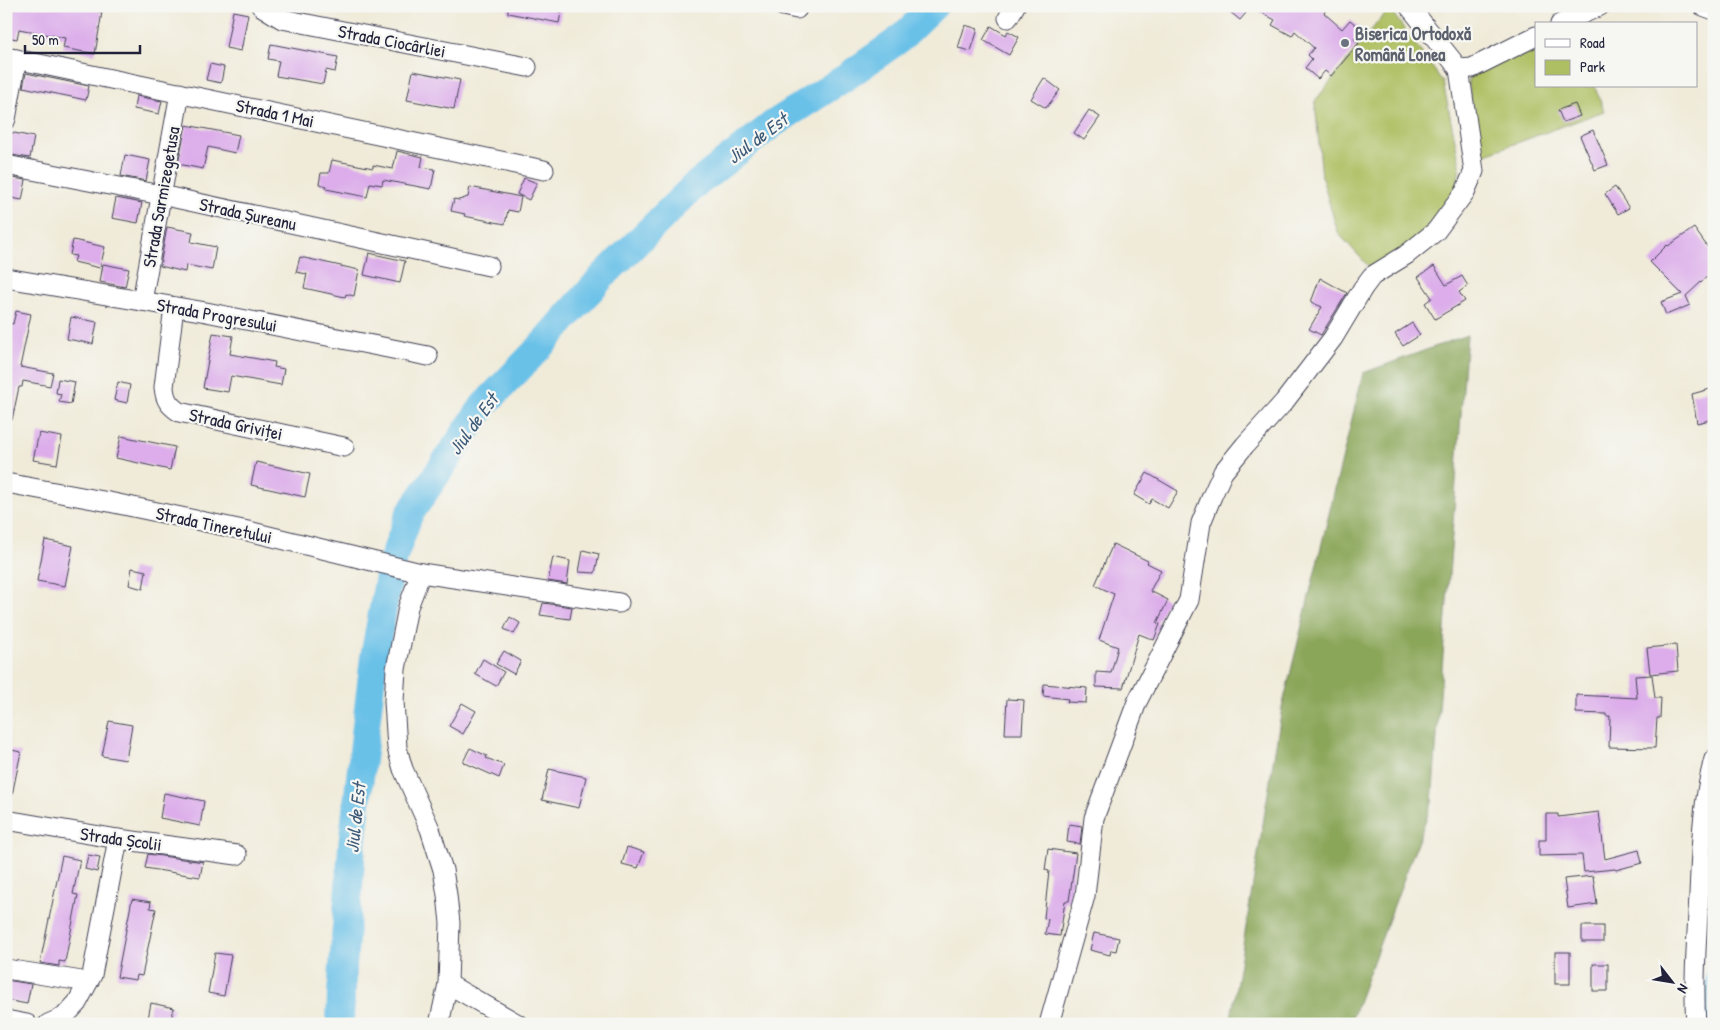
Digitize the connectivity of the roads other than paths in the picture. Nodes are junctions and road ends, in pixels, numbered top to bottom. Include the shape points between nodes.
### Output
1 (261, 6) edge
2 (1409, 6) edge
3 (1600, 6) edge
4 (1703, 6) edge
5 (1714, 8) edge
6 (1564, 22) edge
7 (1535, 36) edge
8 (12, 58) edge
9 (527, 68) dead end
10 (1460, 70) junction
11 (180, 93) junction
12 (6, 119) edge
13 (6, 165) edge
14 (544, 170) dead end
15 (161, 195) junction
16 (489, 266) dead end
17 (6, 278) edge
18 (142, 301) junction
19 (174, 307) junction
20 (428, 356) dead end
21 (344, 447) dead end
22 (6, 483) edge
23 (416, 572) junction
24 (618, 603) dead end
25 (1714, 759) edge
26 (6, 820) edge
27 (118, 839) junction
28 (237, 855) dead end
29 (6, 969) edge
30 (88, 982) junction
31 (448, 984) junction
32 (6, 1020) edge
33 (27, 1024) edge
34 (48, 1024) edge
35 (440, 1024) edge
36 (518, 1024) edge
37 (1049, 1024) edge
38 (1696, 1024) edge

1 - 9 street, Strada Ciocârliei via 282,20
2 - 10 street
3 - 6 street
4 - 5 street
7 - 10 street via 1472,68
8 - 11 street, Strada 1 Mai
8 - 12 street
10 - 37 street via 1474,170 1466,192 1436,231 1372,276 1327,346 1223,472 1212,496 1201,523 1189,600 1137,702 1094,818 1086,896
11 - 14 street, Strada 1 Mai
11 - 15 street, Strada Sarmizegetusa
13 - 15 street, Strada Șureanu
15 - 16 street, Strada Șureanu
15 - 18 street, Strada Sarmizegetusa
17 - 18 street, Strada Progresului
18 - 19 street, Strada Progresului
19 - 20 street, Strada Progresului
19 - 21 street, Strada Griviței via 164,387 165,398 170,405 179,412
22 - 23 street, Strada Tineretului via 230,527
23 - 24 street, Strada Tineretului
23 - 31 street via 398,659 394,702 397,748 443,870 450,923
25 - 38 street via 1702,829 1694,991
26 - 27 street, Strada Școlii
27 - 28 street, Strada Școlii
27 - 30 street
29 - 30 street
30 - 34 street via 77,1003 64,1017
31 - 35 street
31 - 36 street
32 - 33 street

